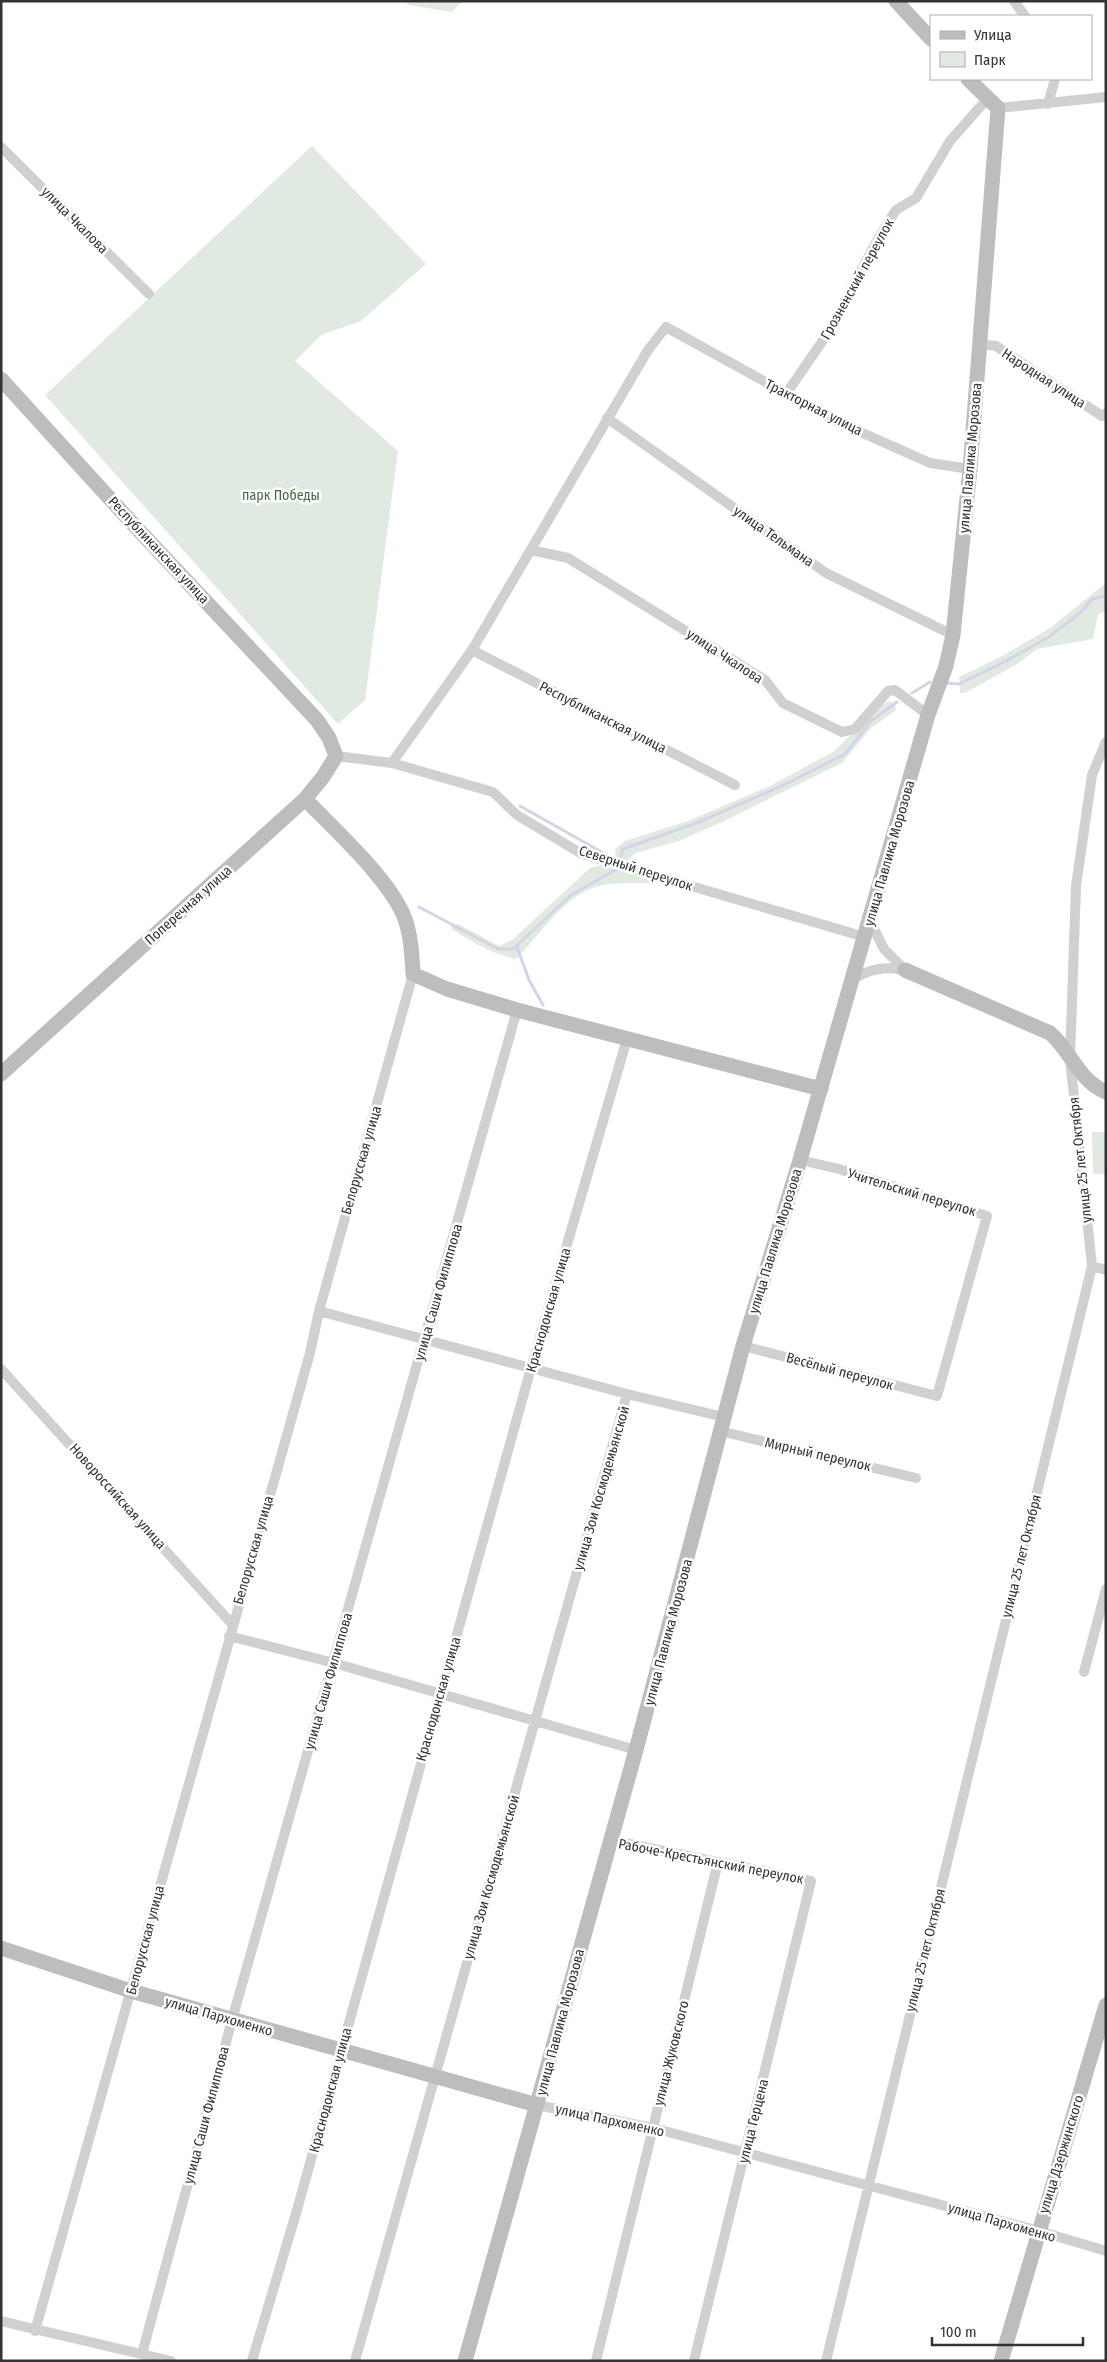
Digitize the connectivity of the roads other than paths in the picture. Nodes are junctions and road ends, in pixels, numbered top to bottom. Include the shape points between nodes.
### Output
1 (896, 1) edge
2 (1014, 1) edge
3 (1024, 15) edge
4 (930, 38) edge
5 (969, 80) edge
6 (1055, 80) edge
7 (1106, 97) edge
8 (992, 104) junction
9 (1048, 104) junction
10 (1, 147) edge
11 (149, 294) dead end
12 (980, 344) junction
13 (1, 379) edge
14 (786, 394) junction
15 (1104, 416) edge
16 (607, 418) junction
17 (970, 469) junction
18 (531, 550) junction
19 (953, 635) junction
20 (472, 650) junction
21 (928, 715) junction
22 (1106, 742) edge
23 (336, 756) junction
24 (392, 763) junction
25 (734, 784) dead end
26 (305, 799) junction
27 (870, 921) junction
28 (865, 937) junction
29 (905, 970) junction
30 (413, 974) junction
31 (853, 979) junction
32 (517, 1010) junction
33 (627, 1039) junction
34 (1070, 1059) junction
35 (1, 1074) edge
36 (821, 1089) junction
37 (1106, 1092) edge
38 (800, 1160) junction
39 (1092, 1266) junction
40 (1106, 1270) edge
41 (319, 1311) junction
42 (425, 1340) junction
43 (743, 1346) junction
44 (531, 1368) junction
45 (1, 1369) edge
46 (627, 1394) junction
47 (937, 1396) joint
48 (722, 1424) junction
49 (916, 1478) dead end
50 (1106, 1589) edge
51 (232, 1624) junction
52 (229, 1636) junction
53 (334, 1663) junction
54 (1084, 1672) dead end
55 (440, 1694) junction
56 (535, 1721) junction
57 (636, 1750) junction
58 (610, 1840) junction
59 (718, 1862) junction
60 (811, 1881) joint
61 (1, 1948) edge
62 (131, 1991) junction
63 (1106, 2005) edge
64 (232, 2020) junction
65 (340, 2051) junction
66 (434, 2077) junction
67 (538, 2105) junction
68 (653, 2128) junction
69 (746, 2152) junction
70 (868, 2185) junction
71 (1039, 2231) junction
72 (1106, 2251) edge
73 (1, 2321) edge
74 (35, 2331) junction
75 (142, 2354) junction
76 (170, 2361) edge
77 (252, 2361) edge
78 (355, 2361) edge
79 (465, 2361) edge
80 (596, 2361) edge
81 (694, 2361) edge
82 (826, 2361) edge
83 (1001, 2361) edge

1 - 4 street
2 - 3 street
5 - 8 street
6 - 9 street
7 - 9 street
8 - 9 street
8 - 12 street, улица Павлика Морозова
8 - 14 street, Грозненский переулок via 950,141 916,198 896,210 828,334
10 - 11 street, улица Чкалова
12 - 15 street, Народная улица via 996,346
12 - 17 street, улица Павлика Морозова
13 - 23 street, Республиканская улица via 317,720
14 - 16 street, Тракторная улица via 666,327 648,350
14 - 17 street, Тракторная улица via 838,422 930,463
16 - 18 street
16 - 19 street, улица Тельмана via 826,573
17 - 19 street, улица Павлика Морозова
18 - 20 street
18 - 21 street, улица Чкалова via 568,558 765,680 784,703 842,732 855,729 888,691 895,690
19 - 21 street, улица Павлика Морозова via 946,666
20 - 24 street
20 - 25 street, Республиканская улица
21 - 27 street, улица Павлика Морозова
22 - 34 street, улица 25 лет Октября via 1092,774 1076,886
23 - 24 street, Северный переулок
23 - 26 street, Поперечная улица
24 - 28 street, Северный переулок via 493,792 517,815 582,854
26 - 30 street, Белорусская улица via 396,900 406,923
26 - 35 street, Поперечная улица
27 - 28 street, улица Павлика Морозова
27 - 29 street via 884,949
28 - 31 street, улица Павлика Морозова
29 - 31 street via 879,968
29 - 34 street via 1050,1033
30 - 32 street via 447,989
30 - 41 street, Белорусская улица
31 - 36 street, улица Павлика Морозова
32 - 33 street
32 - 42 street, улица Саши Филиппова
33 - 36 street
33 - 44 street, Краснодонская улица
34 - 37 street via 1085,1078
34 - 39 street, улица 25 лет Октября
36 - 38 street, улица Павлика Морозова
38 - 43 street, улица Павлика Морозова
38 - 47 street, Учительский переулок via 839,1169 987,1216
39 - 40 street
39 - 70 street, улица 25 лет Октября
41 - 42 street, Мирный переулок
41 - 51 street, Белорусская улица
42 - 44 street, Мирный переулок
42 - 53 street, улица Саши Филиппова
43 - 47 street, Весёлый переулок
43 - 48 street, улица Павлика Морозова
44 - 46 street, Мирный переулок
44 - 55 street, Краснодонская улица
45 - 51 street, Новороссийская улица
46 - 48 street, Мирный переулок
46 - 56 street, улица Зои Космодемьянской
48 - 49 street, Мирный переулок
48 - 57 street, улица Павлика Морозова
50 - 54 street
51 - 52 street, Белорусская улица
52 - 53 street
52 - 62 street, Белорусская улица
53 - 55 street
53 - 64 street, улица Саши Филиппова
55 - 56 street
55 - 65 street, Краснодонская улица
56 - 57 street
56 - 66 street, улица Зои Космодемьянской
57 - 58 street, улица Павлика Морозова
58 - 59 street, Рабоче-Крестьянский переулок
58 - 67 street, улица Павлика Морозова
59 - 60 street, Рабоче-Крестьянский переулок
59 - 68 street, улица Жуковского
60 - 69 street, улица Герцена
61 - 62 street, улица Пархоменко
62 - 64 street, улица Пархоменко
62 - 74 street, Белорусская улица
63 - 71 street, улица Дзержинского
64 - 65 street, улица Пархоменко
64 - 75 street, улица Саши Филиппова
65 - 66 street, улица Пархоменко
65 - 77 street, Краснодонская улица
66 - 67 street, улица Пархоменко
66 - 78 street, улица Зои Космодемьянской
67 - 68 street, улица Пархоменко
67 - 79 street, улица Павлика Морозова
68 - 69 street, улица Пархоменко
68 - 80 street, улица Жуковского
69 - 70 street, улица Пархоменко
69 - 81 street, улица Герцена
70 - 71 street, улица Пархоменко
70 - 82 street, улица 25 лет Октября
71 - 72 street, улица Пархоменко
71 - 83 street, улица Дзержинского
73 - 74 street
74 - 75 street
75 - 76 street

